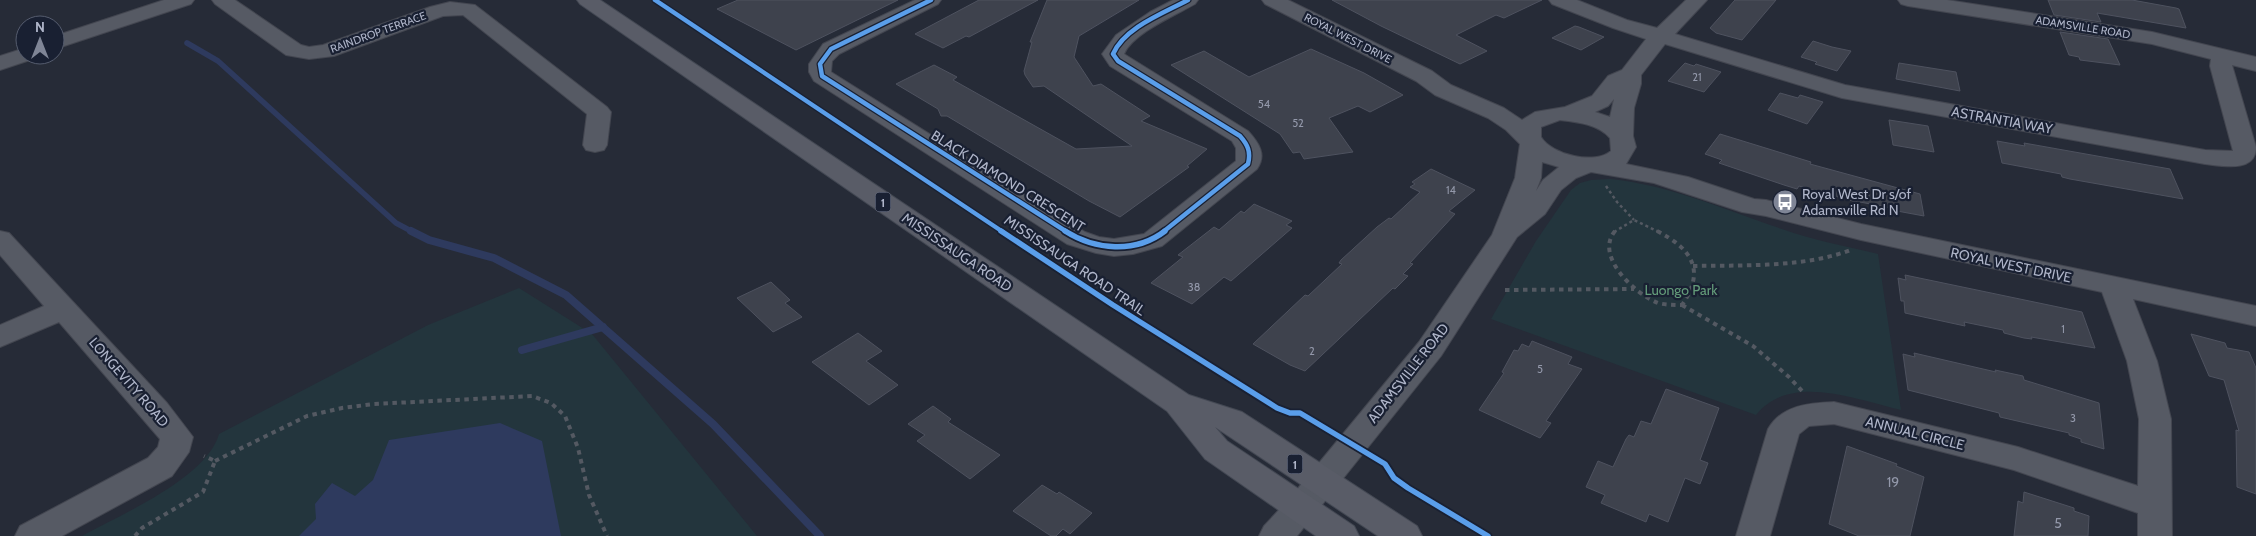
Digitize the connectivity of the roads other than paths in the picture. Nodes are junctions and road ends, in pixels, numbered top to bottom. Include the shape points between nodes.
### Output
1 (184, 0) edge
2 (222, 0) edge
3 (587, 0) edge
4 (932, 0) edge
5 (1188, 0) edge
6 (1272, 0) edge
7 (1559, 0) edge
8 (1697, 0) edge
9 (1908, 0) edge
10 (1661, 36) junction
11 (65, 40) edge
12 (2222, 55) junction
13 (15, 58) edge
14 (0, 63) edge
15 (2256, 64) edge
16 (1630, 74) junction
17 (1424, 76) junction
18 (1562, 114) junction
19 (1622, 139) junction
20 (1531, 142) junction
21 (595, 145) dead end
22 (1595, 170) junction
23 (1766, 208) junction
24 (1505, 235) junction
25 (0, 239) edge
26 (2114, 286) junction
27 (64, 308) junction
28 (2256, 316) edge
29 (0, 337) edge
30 (1312, 495) junction
31 (2155, 521) edge
32 (32, 536) edge
33 (1276, 536) edge
34 (1342, 536) edge
35 (1405, 536) edge
36 (1753, 536) edge

1 - 11 street
2 - 21 street, RAINDROP TERRACE via 294,50 309,53 338,48 437,11 468,9 599,112
3 - 30 main road, MISSISSAUGA ROAD / 1 via 1178,403 1216,450
4 - 5 street, BLACK DIAMOND CRESCENT via 832,49 820,63 822,76 1076,238 1097,246 1117,248 1153,240 1248,164 1251,155 1240,136 1118,61 1113,54 1114,48 1126,37
6 - 17 street, ROYAL WEST DRIVE
7 - 10 street
8 - 10 street
9 - 12 street, ADAMSVILLE ROAD via 2152,38
10 - 12 street, ASTRANTIA WAY via 1866,96 2205,157 2235,159 2244,156 2245,151 2221,66
10 - 16 street
12 - 15 street, ADAMSVILLE ROAD
13 - 14 street
16 - 18 street via 1616,81 1600,101
16 - 19 street via 1622,108
17 - 18 street, ROYAL WEST DRIVE via 1507,104
17 - 20 street, ROYAL WEST DRIVE via 1444,90 1496,113
18 - 19 street, ROYAL WEST DRIVE via 1600,121
18 - 20 street, ADAMSVILLE ROAD via 1536,119 1527,132
19 - 22 street via 1625,148 1621,154
19 - 23 street, ROYAL WEST DRIVE via 1663,165 1753,198
20 - 22 street, ROYAL WEST DRIVE via 1548,155
20 - 24 street, ADAMSVILLE ROAD via 1528,178
22 - 23 street, ROYAL WEST DRIVE via 1654,176 1751,207
22 - 24 street, ADAMSVILLE ROAD via 1567,173 1552,185 1536,209
23 - 26 street, ROYAL WEST DRIVE via 1840,228
24 - 30 street, ADAMSVILLE ROAD via 1430,349
25 - 27 street, LONGEVITY ROAD
26 - 28 street, ROYAL WEST DRIVE
26 - 31 street, ANNUAL CIRCLE via 2151,395 2155,419
27 - 29 street
27 - 32 street, LONGEVITY ROAD via 177,437 174,452 160,467
30 - 33 street, ADAMSVILLE ROAD
30 - 34 main road, MISSISSAUGA ROAD / 1
30 - 35 main road, MISSISSAUGA ROAD / 1
31 - 36 street, ANNUAL CIRCLE via 2018,459 1834,413 1801,416 1790,421 1784,430

